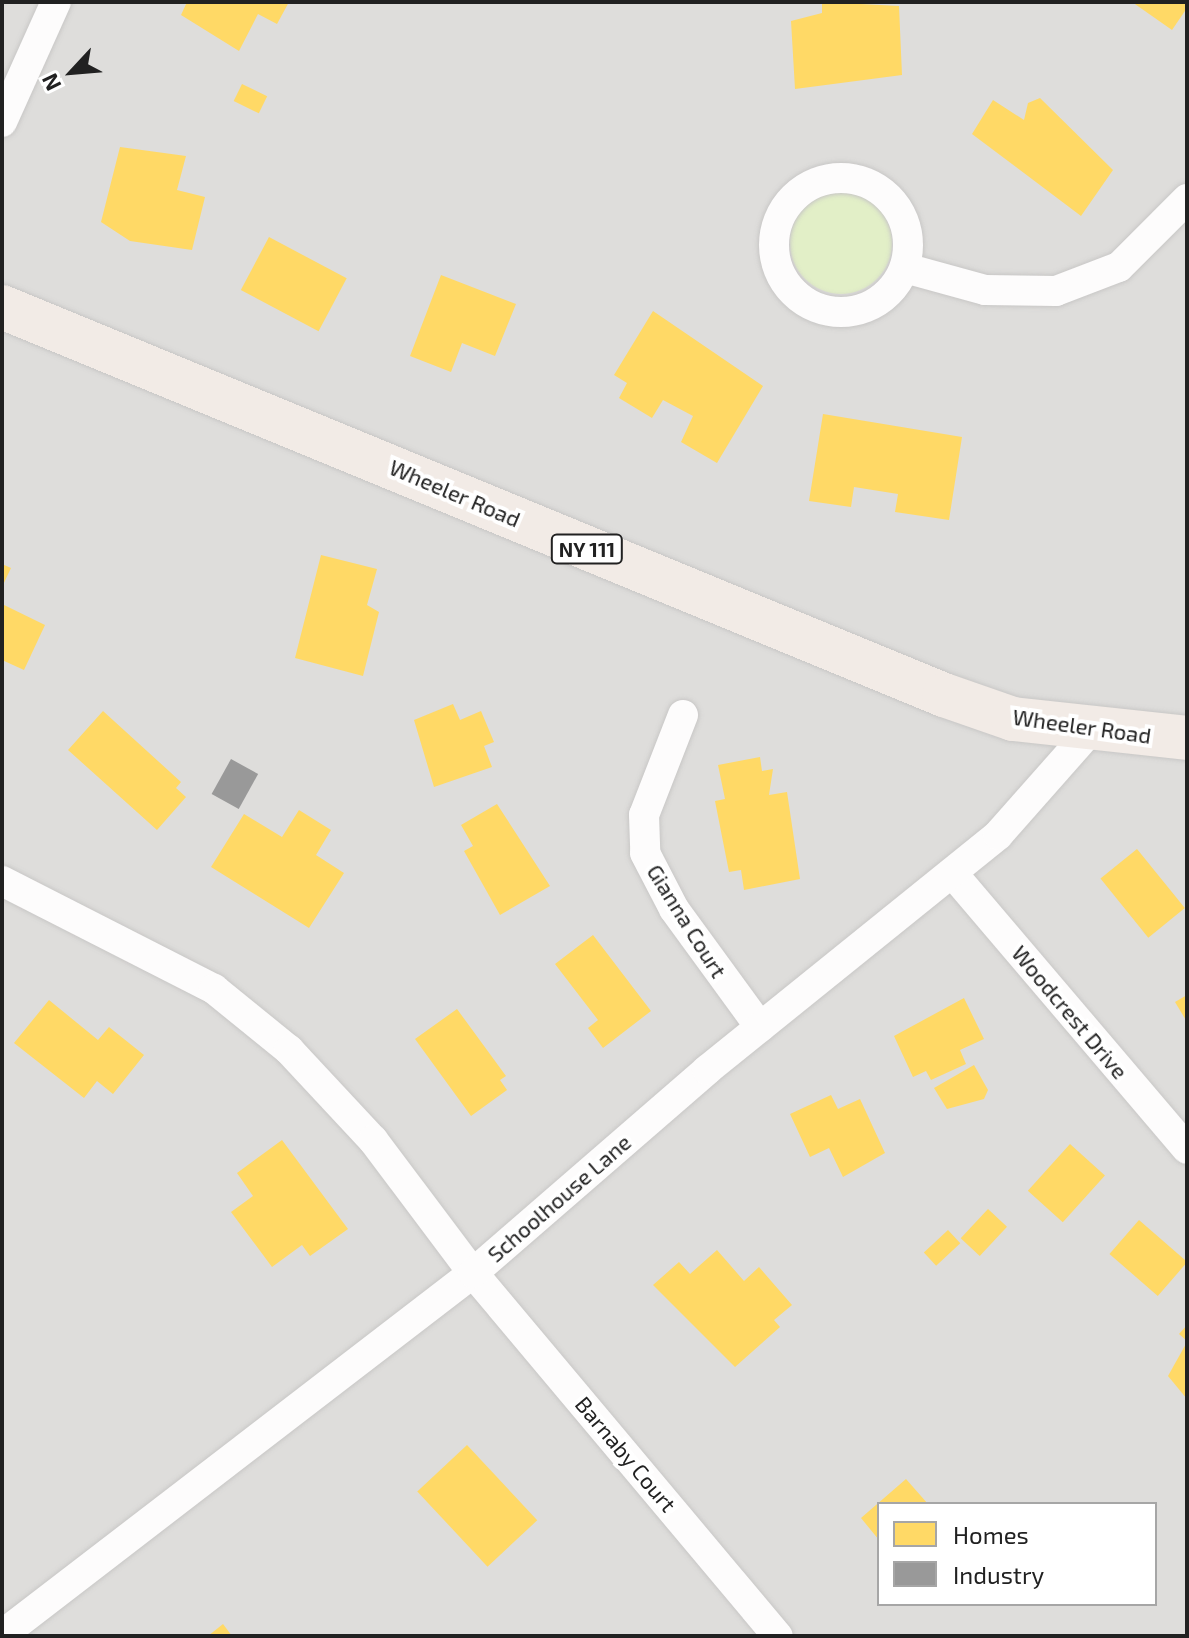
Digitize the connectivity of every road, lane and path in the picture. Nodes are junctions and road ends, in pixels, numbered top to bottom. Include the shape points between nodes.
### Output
1 (56, 2) edge
2 (2, 122) edge
3 (1187, 199) edge
4 (905, 268) junction
5 (2, 307) edge
6 (683, 715) dead end
7 (1089, 732) junction
8 (1187, 738) edge
9 (953, 874) junction
10 (2, 881) edge
11 (760, 1027) junction
12 (1187, 1149) edge
13 (473, 1273) junction
14 (2, 1635) edge
15 (778, 1636) edge

1 - 2 street
3 - 4 street via 1119,267 1056,291 985,290
4 - 4 street via 906,225 897,205 862,180 818,181 784,208 776,229 780,273 793,292 833,313 877,303
5 - 7 main road, Wheeler Road / NY 111 via 944,695 1013,719
6 - 11 street, Gianna Court via 644,815 645,853 674,909
7 - 8 main road, Wheeler Road / NY 111
7 - 9 street, Schoolhouse Lane via 1026,806
9 - 11 street, Schoolhouse Lane
9 - 12 street, Woodcrest Drive
10 - 13 street, Barnaby Court via 129,939 214,989 289,1050 373,1140
11 - 13 street, Schoolhouse Lane
13 - 14 street, Schoolhouse Lane
13 - 15 street, Barnaby Court

